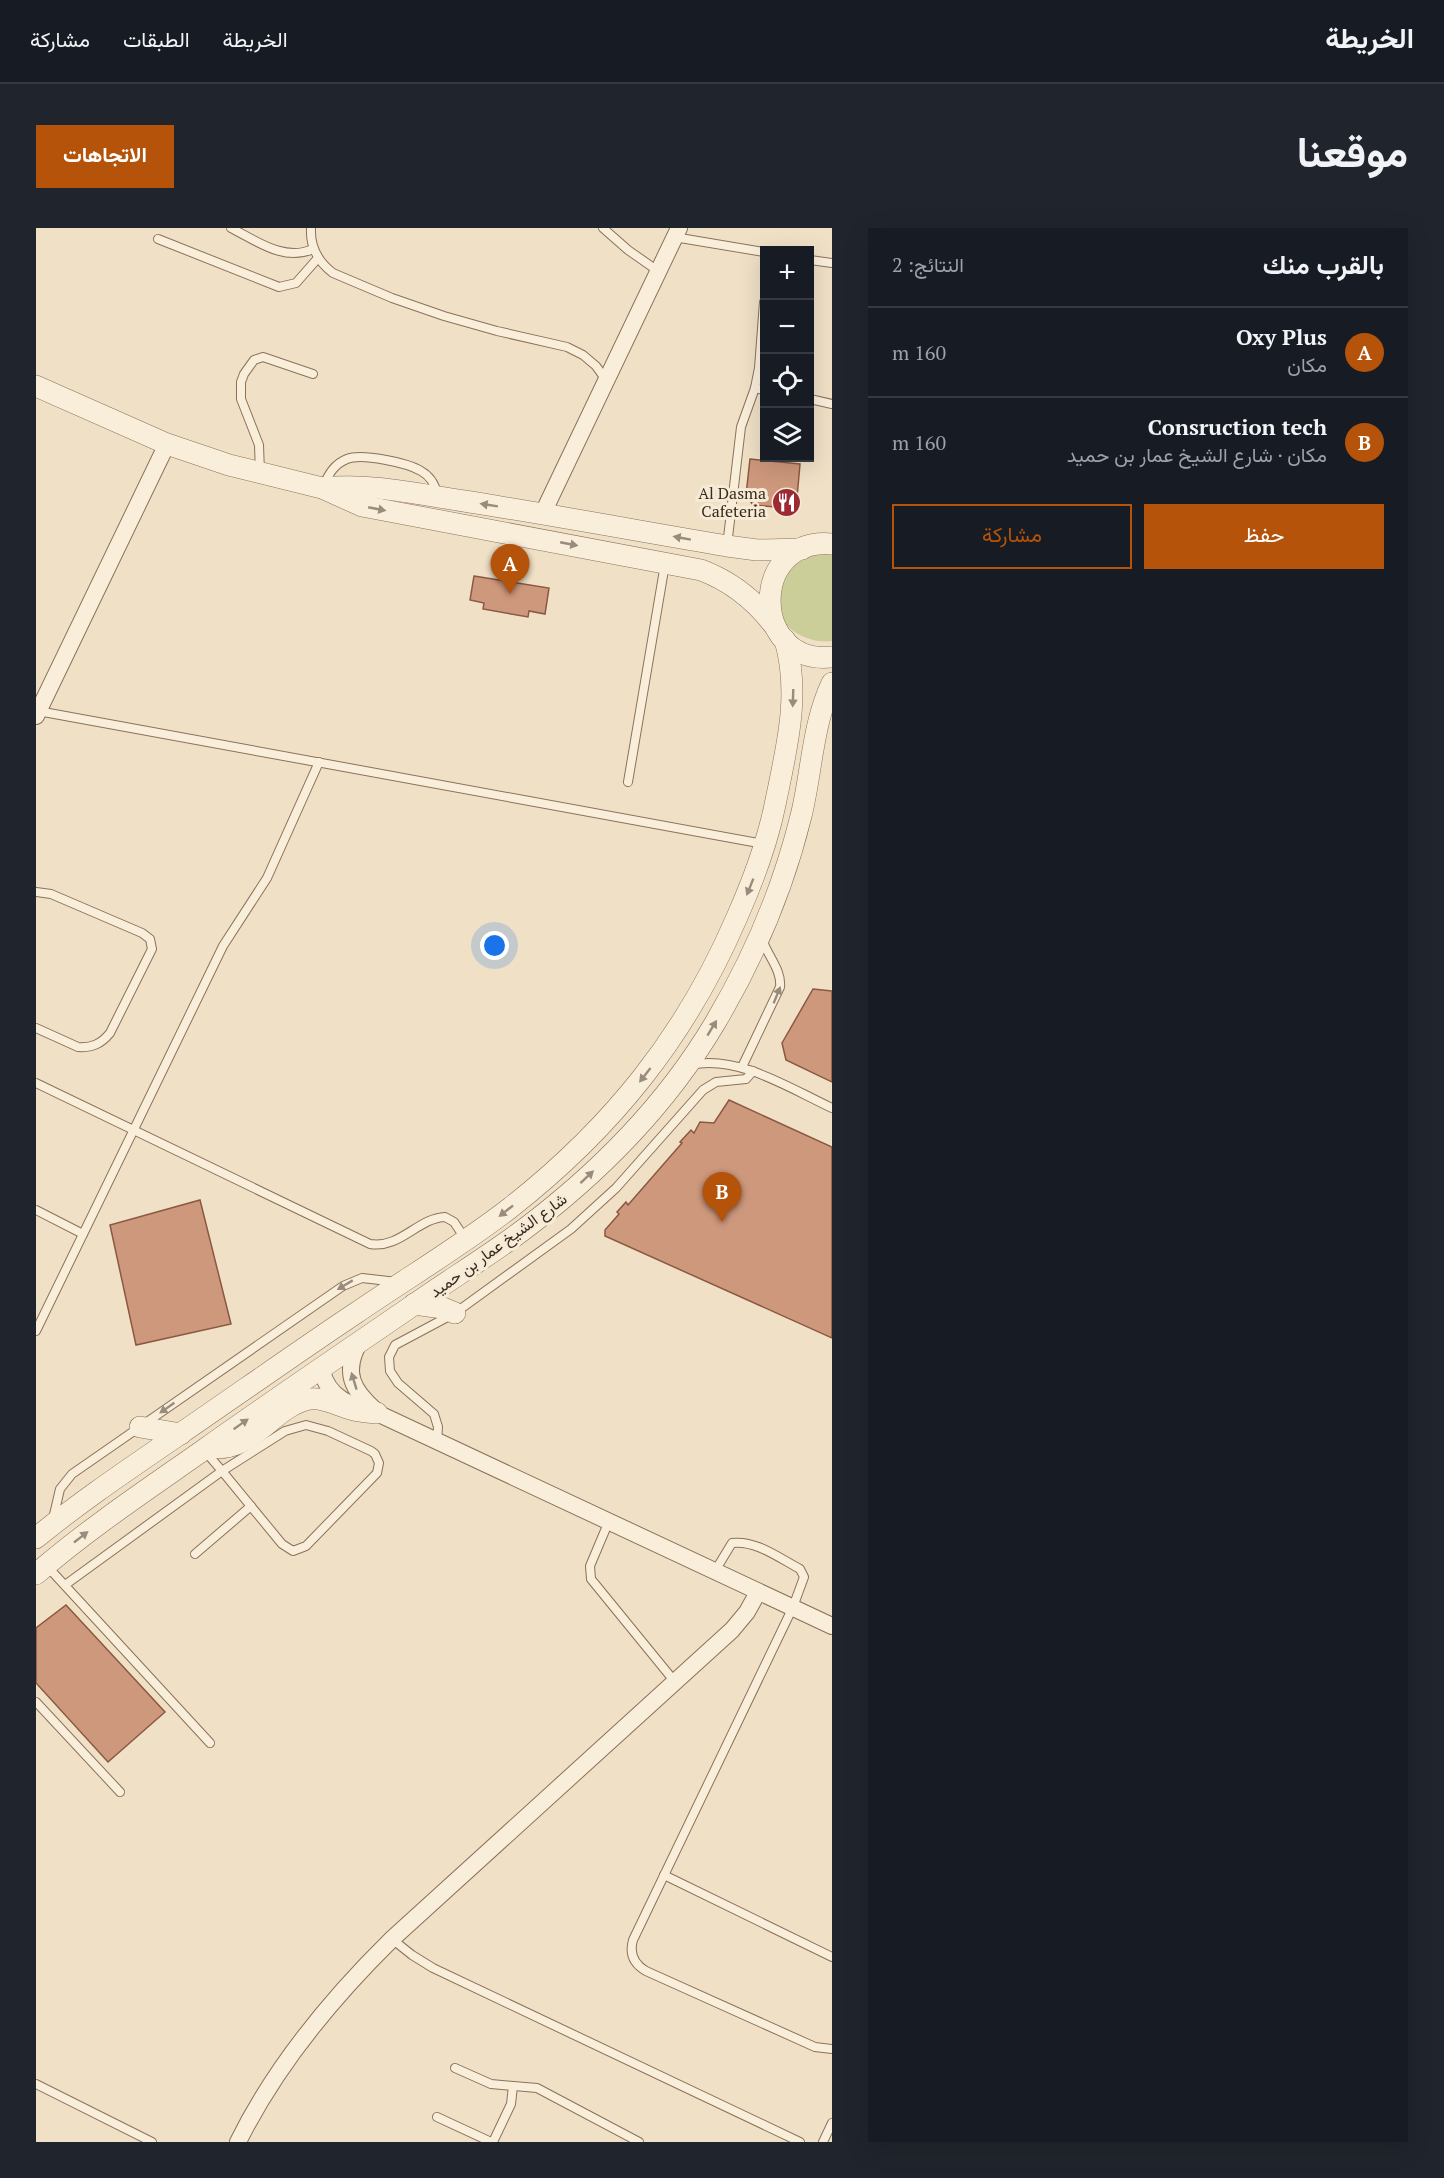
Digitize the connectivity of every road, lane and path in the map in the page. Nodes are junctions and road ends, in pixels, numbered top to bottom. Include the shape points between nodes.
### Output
1 (231, 228) edge
2 (310, 228) edge
3 (603, 228) edge
4 (676, 233) edge
5 (158, 239) dead end
6 (313, 249) junction
7 (760, 251) edge
8 (318, 258) junction
9 (814, 261) edge
10 (832, 263) edge
11 (658, 271) junction
12 (760, 357) edge
13 (313, 374) dead end
14 (606, 380) junction
15 (36, 386) edge
16 (760, 389) edge
17 (814, 400) edge
18 (832, 404) edge
19 (167, 444) junction
20 (259, 474) junction
21 (322, 488) junction
22 (438, 497) junction
23 (543, 513) junction
24 (832, 544) edge
25 (727, 546) junction
26 (802, 549) junction
27 (665, 562) junction
28 (780, 634) junction
29 (832, 657) edge
30 (832, 683) edge
31 (37, 713) edge
32 (319, 762) junction
33 (628, 782) dead end
34 (765, 844) junction
35 (36, 892) edge
36 (761, 933) junction
37 (36, 1028) edge
38 (688, 1066) junction
39 (742, 1067) junction
40 (753, 1071) junction
41 (36, 1083) edge
42 (832, 1108) edge
43 (134, 1130) junction
44 (36, 1210) edge
45 (83, 1234) junction
46 (466, 1240) junction
47 (442, 1255) junction
48 (401, 1282) junction
49 (414, 1304) junction
50 (455, 1313) junction
51 (38, 1320) edge
52 (36, 1331) edge
53 (359, 1343) junction
54 (322, 1370) junction
55 (377, 1413) junction
56 (140, 1427) junction
57 (181, 1434) junction
58 (437, 1441) junction
59 (206, 1448) junction
60 (222, 1471) junction
61 (251, 1506) junction
62 (609, 1521) junction
63 (44, 1532) edge
64 (195, 1554) dead end
65 (41, 1569) edge
66 (714, 1571) junction
67 (64, 1585) junction
68 (758, 1592) junction
69 (793, 1607) junction
70 (832, 1626) edge
71 (675, 1682) junction
72 (36, 1702) edge
73 (210, 1743) dead end
74 (120, 1792) dead end
75 (664, 1875) junction
76 (392, 1940) junction
77 (832, 1957) edge
78 (832, 2049) edge
79 (455, 2068) dead end
80 (36, 2084) edge
81 (513, 2086) junction
82 (437, 2117) dead end
83 (832, 2123) edge
84 (152, 2142) edge
85 (238, 2142) edge
86 (492, 2142) edge
87 (639, 2142) edge
88 (800, 2142) edge
89 (823, 2142) edge

1 - 6 lane via 284,253 299,254
2 - 6 lane
3 - 11 lane
4 - 7 lane
4 - 11 street
5 - 8 lane via 279,287 296,283
6 - 8 lane
8 - 14 lane via 333,273 418,308 567,347 596,366
9 - 10 lane
11 - 14 street
12 - 16 lane
13 - 20 lane via 263,357 254,360 244,374 241,399 259,445
14 - 23 street
15 - 19 street
16 - 25 lane via 741,427
17 - 18 lane
19 - 20 street
19 - 31 street
20 - 21 street
21 - 22 street via 367,487
21 - 22 lane via 335,466 363,456 417,469 429,477
21 -> 27 street via 376,509
23 -> 22 street
25 -> 23 street
24 - 26 street
25 - 26 street
26 - 28 street, شارع الشيخ عمار بن حميد via 781,565 770,589 769,603
27 - 28 street via 701,570 730,584 756,603
27 - 33 lane
28 - 29 street via 797,650
28 -> 34 street, شارع الشيخ عمار بن حميد via 793,680 792,707
30 - 36 street, شارع الشيخ عمار بن حميد via 819,718 794,844
31 - 32 lane
32 - 34 lane
32 - 43 lane via 275,863 223,946
34 -> 46 street, شارع الشيخ عمار بن حميد via 711,972 680,1028 648,1071 579,1147 513,1206
35 - 37 lane via 51,894 142,933 150,939 152,949 110,1033 99,1043 78,1047
38 -> 36 street, شارع الشيخ عمار بن حميد via 728,1001
39 -> 36 lane via 780,987 780,976
38 - 39 lane via 710,1062
49 -> 38 street, شارع الشيخ عمار بن حميد via 516,1235 581,1183 638,1126
39 - 40 lane
40 - 42 lane
40 - 50 lane via 746,1079 717,1082 703,1090 594,1209 547,1248
41 - 43 lane
43 - 45 lane
43 - 46 lane via 370,1244 391,1243 440,1217 454,1222
44 - 45 lane
45 - 51 lane
46 - 47 street, شارع الشيخ عمار بن حميد
47 - 48 street, شارع الشيخ عمار بن حميد
47 - 54 street via 429,1276 331,1346
48 -> 56 lane via 369,1277 349,1282
48 - 57 street, شارع الشيخ عمار بن حميد
49 - 50 street
49 - 53 street, شارع الشيخ عمار بن حميد
50 - 58 lane via 395,1345 388,1364 393,1377 434,1414
51 - 52 lane
53 - 54 street, شارع الشيخ عمار بن حميد
55 -> 53 street via 360,1396 352,1379 352,1361
54 - 55 street via 327,1386 339,1398
59 -> 54 street, شارع الشيخ عمار بن حميد
55 - 58 street
55 - 59 street via 314,1398 293,1406 238,1445
56 - 57 street
56 - 63 lane via 67,1478
57 - 63 street, شارع الشيخ عمار بن حميد
58 - 62 street
59 - 60 lane
65 -> 59 street, شارع الشيخ عمار بن حميد via 100,1522
60 - 61 lane
60 - 61 lane via 285,1431 306,1425 328,1431 378,1458 376,1473 298,1550 285,1547
60 - 67 lane
61 - 64 lane
62 - 66 street
62 - 71 lane via 590,1566 591,1579
65 - 67 lane
66 - 68 street
66 - 69 lane via 732,1543 742,1542 770,1552 800,1569 804,1577
67 - 73 lane
68 - 69 street
68 - 71 street via 740,1622
69 - 70 street
69 - 75 lane
71 - 76 street
72 - 74 lane
75 - 77 lane
75 - 78 lane via 633,1940 632,1954 640,1967 814,2048
76 - 85 street via 351,1981 295,2049
76 - 88 lane via 433,1968
79 - 81 lane via 491,2084
80 - 84 lane
81 - 86 lane via 511,2104
81 - 87 lane via 537,2088
82 - 86 lane
83 - 89 lane

